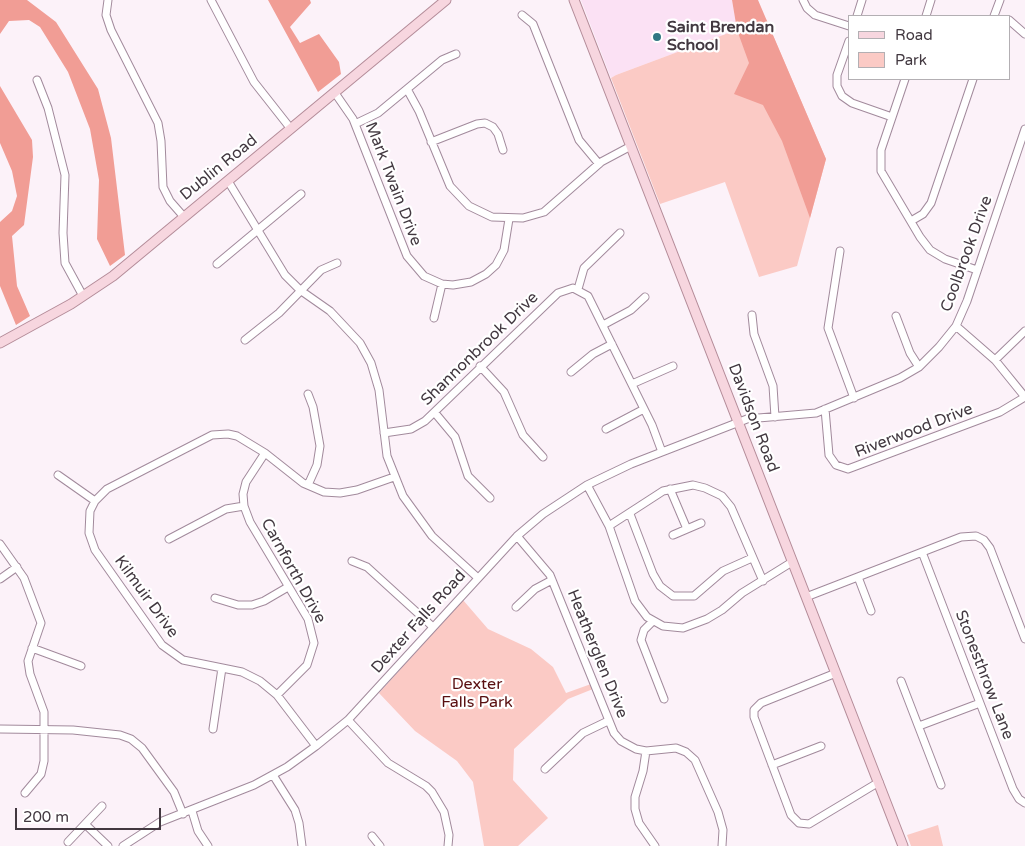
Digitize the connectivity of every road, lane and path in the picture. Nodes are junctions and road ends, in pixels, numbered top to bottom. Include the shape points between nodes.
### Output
1 (108, 0) edge
2 (211, 0) edge
3 (446, 0) edge
4 (574, 0) edge
5 (803, 0) edge
6 (862, 0) edge
7 (931, 0) edge
8 (1000, 0) edge
9 (522, 15) dead end
10 (857, 15) edge
11 (926, 15) edge
12 (996, 15) edge
13 (1010, 21) edge
14 (848, 26) edge
15 (1025, 34) edge
16 (848, 44) edge
17 (456, 54) dead end
18 (37, 80) dead end
19 (905, 80) edge
20 (973, 80) edge
21 (407, 89) junction
22 (335, 93) junction
23 (892, 117) junction
24 (355, 124) junction
25 (291, 129) junction
26 (1025, 129) edge
27 (431, 142) junction
28 (631, 146) junction
29 (503, 150) dead end
30 (599, 164) junction
31 (228, 181) junction
32 (301, 194) dead end
33 (184, 217) junction
34 (509, 219) junction
35 (911, 221) junction
36 (258, 231) junction
37 (620, 233) dead end
38 (840, 251) dead end
39 (217, 264) dead end
40 (337, 264) dead end
41 (978, 270) junction
42 (442, 284) junction
43 (578, 289) junction
44 (300, 290) junction
45 (83, 296) junction
46 (645, 297) dead end
47 (752, 316) dead end
48 (896, 316) dead end
49 (434, 318) dead end
50 (603, 325) junction
51 (956, 326) junction
52 (1025, 330) edge
53 (245, 340) dead end
54 (0, 343) edge
55 (612, 344) junction
56 (996, 360) junction
57 (480, 366) junction
58 (673, 366) dead end
59 (919, 367) junction
60 (571, 372) dead end
61 (632, 384) junction
62 (308, 394) dead end
63 (1025, 397) edge
64 (854, 398) junction
65 (644, 409) junction
66 (825, 409) junction
67 (435, 413) junction
68 (775, 417) junction
69 (738, 422) junction
70 (606, 429) dead end
71 (384, 433) junction
72 (662, 452) junction
73 (265, 453) junction
74 (544, 458) dead end
75 (58, 475) dead end
76 (394, 477) junction
77 (308, 485) junction
78 (587, 485) junction
79 (670, 489) junction
80 (490, 498) dead end
81 (95, 501) junction
82 (244, 506) junction
83 (630, 514) junction
84 (701, 523) dead end
85 (609, 526) junction
86 (687, 529) junction
87 (673, 535) dead end
88 (518, 536) junction
89 (169, 538) dead end
90 (0, 544) edge
91 (922, 552) junction
92 (752, 558) junction
93 (352, 561) dead end
94 (792, 562) junction
95 (17, 567) junction
96 (858, 577) junction
97 (478, 578) junction
98 (0, 579) edge
99 (552, 580) junction
100 (763, 581) junction
101 (288, 587) junction
102 (806, 596) junction
103 (215, 598) dead end
104 (516, 606) dead end
105 (871, 611) dead end
106 (653, 622) junction
107 (433, 627) junction
108 (1025, 639) edge
109 (32, 648) junction
110 (81, 666) dead end
111 (222, 668) junction
112 (836, 673) junction
113 (901, 681) dead end
114 (277, 696) junction
115 (664, 699) dead end
116 (980, 703) junction
117 (348, 720) junction
118 (608, 721) junction
119 (919, 726) junction
120 (0, 729) edge
121 (213, 729) dead end
122 (45, 730) junction
123 (316, 746) junction
124 (821, 746) dead end
125 (646, 751) junction
126 (772, 765) junction
127 (545, 769) dead end
128 (273, 775) junction
129 (878, 782) junction
130 (941, 785) dead end
131 (25, 794) dead end
132 (1025, 803) edge
133 (102, 806) dead end
134 (192, 811) junction
135 (182, 814) junction
136 (85, 824) junction
137 (372, 836) dead end
138 (68, 842) dead end
139 (108, 846) edge
140 (123, 846) edge
141 (208, 846) edge
142 (302, 846) edge
143 (380, 846) edge
144 (448, 846) edge
145 (655, 846) edge
146 (722, 846) edge
147 (903, 846) edge

1 - 33 street via 106,15 111,30 158,123 163,187
2 - 25 street via 254,82
3 - 22 main road, Dublin Road
4 - 28 main road, Davidson Road
5 - 14 street via 815,15
6 - 10 street
7 - 11 street
8 - 12 street
9 - 30 street via 534,24 579,140
13 - 15 street
16 - 23 street via 838,75 837,86 842,96 852,103
17 - 21 street via 442,60
18 - 45 street via 48,108 65,175 65,263
19 - 23 street
20 - 35 street via 931,203 923,214
21 - 24 street via 378,113
21 - 27 street via 420,111
22 - 24 street, Mark Twain Drive
22 - 25 main road, Dublin Road
23 - 35 street via 880,164 884,178
24 - 42 street, Mark Twain Drive via 407,256 424,276
25 - 31 main road, Dublin Road
26 - 41 street, Coolbrook Drive
27 - 29 street via 485,123 498,134
27 - 34 street via 459,197 475,210
28 - 30 street
28 - 69 main road, Davidson Road
30 - 34 street via 548,209 534,216
31 - 33 main road, Dublin Road
31 - 36 street
32 - 36 street
33 - 45 main road, Dublin Road via 113,276
34 - 42 street via 504,250 492,270 466,284
35 - 41 street via 924,244 936,255
36 - 39 street
36 - 44 street via 285,275
37 - 43 street via 584,268
38 - 64 street via 828,328
40 - 44 street via 321,270
41 - 51 street, Coolbrook Drive
42 - 49 street
43 - 50 street via 585,292
43 - 57 street, Shannonbrook Drive via 558,293
44 - 53 street via 279,313
44 - 71 street via 330,311 360,343 371,363 379,390
45 - 54 main road, Dublin Road
46 - 50 street via 631,310
47 - 68 street via 754,334 773,386
48 - 59 street
50 - 55 street
51 - 56 street
51 - 59 street, Coolbrook Drive
52 - 56 street
55 - 60 street
55 - 61 street
56 - 63 street
57 - 67 street, Shannonbrook Drive
57 - 74 street via 504,392 523,435
58 - 61 street
59 - 64 street, Coolbrook Drive
61 - 65 street
62 - 77 street via 314,407 320,446 317,465
63 - 66 street, Riverwood Drive via 1000,412 848,469 836,465 829,455
64 - 66 street, Coolbrook Drive
65 - 70 street
65 - 72 street
66 - 68 street, Coolbrook Drive via 807,415
67 - 71 street, Shannonbrook Drive via 411,428
67 - 80 street via 455,437 468,476
68 - 69 street, Coolbrook Drive
69 - 72 street, Dexter Falls Road
69 - 94 main road, Davidson Road
71 - 76 street
72 - 78 street, Dexter Falls Road
73 - 77 street
73 - 81 street via 238,436 212,435 107,489
73 - 82 street, Carnforth Drive via 246,482
75 - 81 street
76 - 77 street via 340,493 324,492
76 - 97 street via 411,510 426,530
78 - 85 street
78 - 88 street, Dexter Falls Road via 543,514
79 - 83 street
79 - 86 street
79 - 92 street via 693,485 722,496 735,515
81 - 111 street, Kilmuir Drive via 88,521 92,544 158,640 184,660
82 - 89 street via 226,509
82 - 101 street, Carnforth Drive
83 - 85 street
83 - 92 street via 660,586 673,596 694,596 724,571
84 - 86 street
85 - 106 street via 630,591 640,609
86 - 87 street
88 - 97 street, Dexter Falls Road
88 - 99 street, Heatherglen Drive
90 - 95 street
91 - 96 street
91 - 108 street via 966,535 979,537 990,548
91 - 116 street, Stonesthrow Lane
92 - 100 street
93 - 107 street via 367,568
94 - 100 street
94 - 102 main road, Davidson Road
95 - 98 street
95 - 109 street via 41,623
96 - 102 street
96 - 105 street
97 - 107 street, Dexter Falls Road
99 - 104 street via 535,589
99 - 118 street, Heatherglen Drive
100 - 106 street via 742,592 722,610 692,626 673,627
101 - 103 street via 252,605 238,605
101 - 114 street, Carnforth Drive via 310,625 313,648 301,672
102 - 112 main road, Davidson Road
106 - 115 street via 644,630 641,640
107 - 117 street, Dexter Falls Road
109 - 110 street
109 - 122 street via 29,668 44,712
111 - 114 street, Kilmuir Drive via 252,676
111 - 121 street
112 - 126 street via 755,707 754,717
112 - 129 main road, Davidson Road
113 - 119 street
114 - 123 street, Kilmuir Drive
116 - 119 street
116 - 132 street, Stonesthrow Lane via 1013,790
117 - 123 street, Dexter Falls Road
117 - 144 street via 388,763 432,792 444,812
118 - 125 street, Heatherglen Drive via 621,741
118 - 127 street via 583,733
119 - 130 street
120 - 122 street
122 - 131 street via 43,769
122 - 135 street via 90,732 131,739 142,748 174,792
123 - 128 street, Dexter Falls Road
124 - 126 street
125 - 145 street via 635,809 639,823
125 - 146 street, Heatherglen Drive via 676,748 698,763 721,822
126 - 129 street via 793,820 804,824
128 - 134 street, Dexter Falls Road via 241,792
128 - 142 street via 295,810
129 - 147 main road, Davidson Road
133 - 136 street
134 - 135 street, Dexter Falls Road
134 - 141 street via 198,831
135 - 140 street, Dexter Falls Road via 145,830
136 - 138 street
136 - 139 street
137 - 143 street

